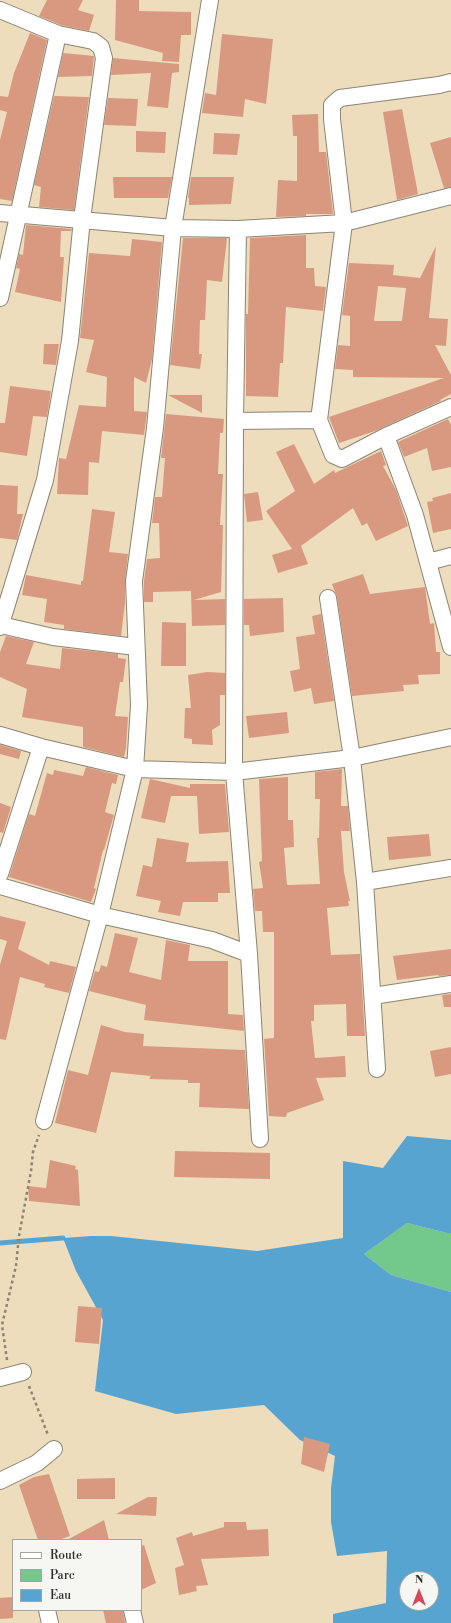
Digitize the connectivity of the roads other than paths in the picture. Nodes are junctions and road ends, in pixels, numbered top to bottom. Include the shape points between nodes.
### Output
1 (210, 0) edge
2 (0, 10) edge
3 (58, 34) junction
4 (451, 82) edge
5 (450, 199) edge
6 (0, 213) edge
7 (19, 215) junction
8 (82, 219) junction
9 (344, 223) junction
10 (173, 228) junction
11 (238, 228) junction
12 (0, 298) edge
13 (451, 407) edge
14 (319, 420) junction
15 (235, 421) junction
16 (386, 436) junction
17 (451, 556) edge
18 (428, 562) junction
19 (328, 598) dead end
20 (0, 626) edge
21 (136, 647) junction
22 (451, 647) edge
23 (0, 735) edge
24 (451, 737) edge
25 (41, 747) junction
26 (352, 758) junction
27 (135, 769) junction
28 (234, 772) junction
29 (451, 868) edge
30 (0, 874) edge
31 (365, 882) junction
32 (0, 886) edge
33 (100, 915) junction
34 (249, 954) junction
35 (451, 984) edge
36 (373, 996) junction
37 (377, 1070) dead end
38 (44, 1121) road end
39 (260, 1139) dead end
40 (23, 1372) road end
41 (0, 1378) edge
42 (54, 1449) road end
43 (0, 1481) edge
44 (47, 1611) edge
45 (132, 1611) edge
46 (50, 1623) edge
47 (135, 1623) edge

1 - 10 street
2 - 3 street
3 - 7 street
3 - 8 street via 93,41 101,47 104,58
4 - 9 street via 340,98 332,105
5 - 9 street
6 - 7 street
7 - 8 street
7 - 12 street
8 - 10 street
8 - 20 street via 70,340 44,480
9 - 11 street
9 - 14 street
10 - 11 street
10 - 21 street via 155,428 134,581
11 - 15 street
13 - 16 street
14 - 15 street
14 - 16 street via 336,458 342,459
15 - 28 street
16 - 18 street via 415,515
17 - 18 street
18 - 22 street
19 - 26 street
20 - 21 street via 53,637
21 - 27 street via 139,705
23 - 25 street
24 - 26 street
25 - 27 street
25 - 30 street
26 - 28 street
26 - 31 street
27 - 28 street
27 - 33 street
28 - 34 street
29 - 31 street
31 - 36 street
32 - 33 street
33 - 34 street via 212,940
33 - 38 street
34 - 39 street
35 - 36 street
36 - 37 street
40 - 41 street
42 - 43 street via 37,1463
44 - 46 street
45 - 47 street

